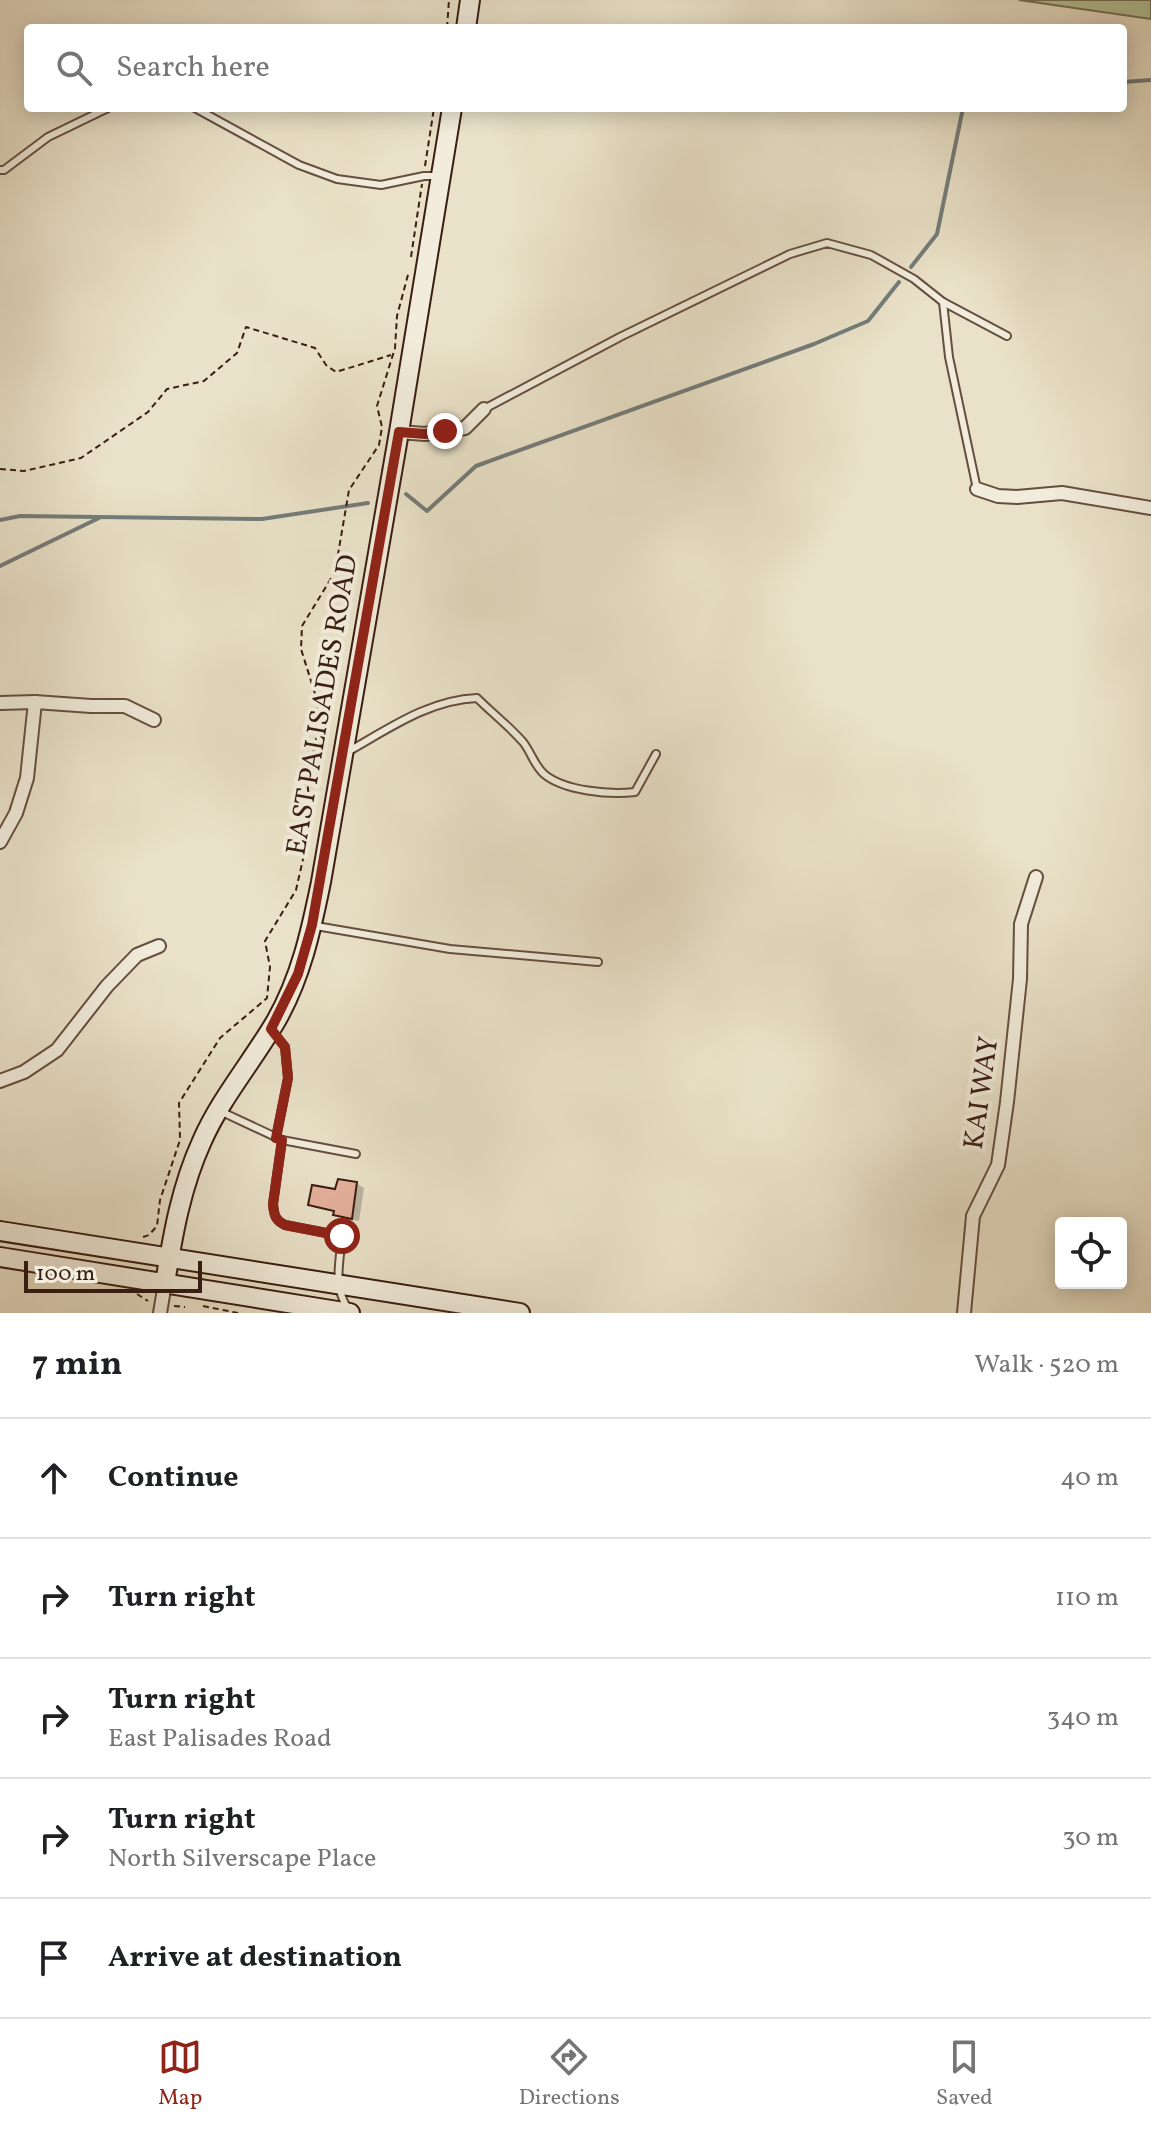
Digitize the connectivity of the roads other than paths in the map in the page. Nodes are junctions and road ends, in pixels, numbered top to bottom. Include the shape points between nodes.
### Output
1 (470, 0) edge
2 (467, 24) edge
3 (100, 112) edge
4 (202, 112) edge
5 (451, 112) edge
6 (0, 170) edge
7 (432, 176) junction
8 (943, 302) junction
9 (1007, 336) dead end
10 (484, 409) joint
11 (399, 432) junction
12 (977, 489) joint
13 (1151, 508) edge
14 (35, 702) junction
15 (0, 703) edge
16 (154, 720) dead end
17 (343, 754) junction
18 (656, 754) dead end
19 (0, 842) edge
20 (1036, 877) dead end
21 (312, 925) junction
22 (159, 946) dead end
23 (598, 962) dead end
24 (271, 1029) junction
25 (0, 1081) edge
26 (218, 1110) junction
27 (279, 1139) junction
28 (356, 1154) dead end
29 (0, 1231) edge
30 (0, 1257) edge
31 (169, 1257) junction
32 (165, 1283) junction
33 (338, 1284) junction
34 (160, 1313) edge
35 (351, 1313) edge
36 (520, 1313) edge
37 (964, 1313) edge

1 - 2 street
3 - 6 lane via 48,137
4 - 7 lane via 299,165 337,179 381,185
5 - 7 street, EAST PALISADES ROAD
7 - 11 street, EAST PALISADES ROAD
8 - 9 lane
8 - 10 lane via 871,255 827,243 790,254
8 - 12 lane
10 - 11 street via 465,428
11 - 17 street, EAST PALISADES ROAD
12 - 13 street via 1008,497 1062,493
14 - 15 street
14 - 16 street via 125,706
14 - 19 street via 27,778
17 - 18 lane via 420,710 477,698 525,745 536,766 559,782 612,794 635,792
17 - 21 street, EAST PALISADES ROAD
20 - 37 street, KAI WAY via 1021,924 1020,979 998,1165 973,1216
21 - 23 lane via 450,949
21 - 24 street, EAST PALISADES ROAD via 298,974
22 - 25 street via 137,955 57,1050
24 - 26 street, EAST PALISADES ROAD
24 - 27 lane via 285,1047 288,1078
26 - 27 lane
26 - 31 street, EAST PALISADES ROAD via 183,1191
27 - 28 lane
27 - 33 lane via 274,1215 285,1225 342,1236
29 - 31 street
30 - 32 street
31 - 32 street, EAST PALISADES ROAD
31 - 33 street
32 - 34 street
32 - 35 street
33 - 35 lane
33 - 36 street

